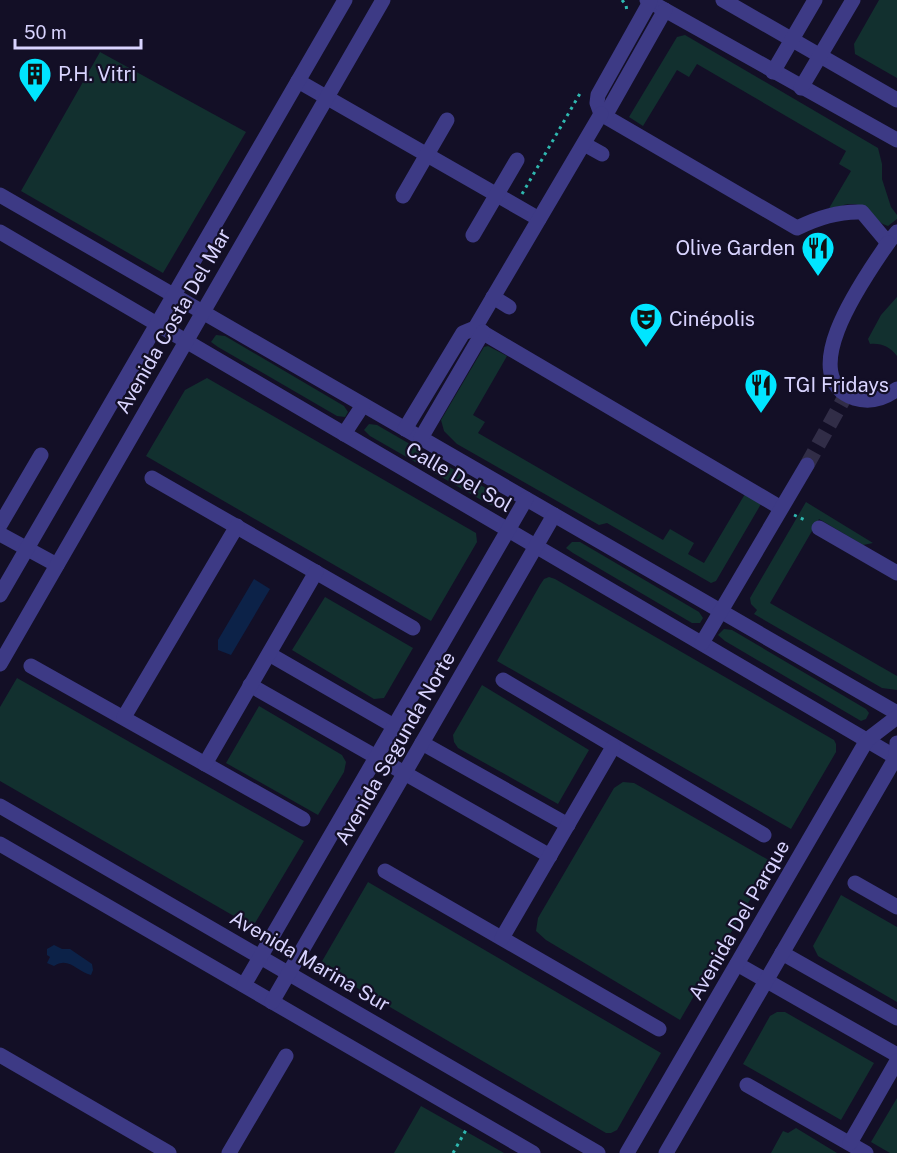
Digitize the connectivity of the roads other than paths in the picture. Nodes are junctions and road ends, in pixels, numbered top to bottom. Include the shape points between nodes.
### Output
1 (345, 0) edge
2 (383, 0) edge
3 (723, 0) edge
4 (815, 0) edge
5 (853, 0) edge
6 (648, 1) edge
7 (665, 10) junction
8 (792, 40) junction
9 (820, 56) junction
10 (773, 72) junction
11 (298, 81) junction
12 (801, 88) junction
13 (327, 98) junction
14 (897, 100) edge
15 (603, 115) junction
16 (447, 120) dead end
17 (897, 140) edge
18 (584, 144) junction
19 (602, 154) dead end
20 (427, 155) junction
21 (517, 160) dead end
22 (0, 195) edge
23 (496, 195) junction
24 (403, 196) dead end
25 (539, 219) junction
26 (0, 232) edge
27 (473, 235) dead end
28 (892, 237) edge
29 (174, 296) junction
30 (493, 297) junction
31 (509, 307) dead end
32 (203, 312) junction
33 (157, 325) junction
34 (479, 330) junction
35 (186, 342) junction
36 (897, 389) edge
37 (363, 405) junction
38 (405, 429) junction
39 (344, 434) junction
40 (421, 438) junction
41 (41, 455) dead end
42 (807, 465) tunnel mouth
43 (152, 478) dead end
44 (526, 498) junction
45 (781, 508) junction
46 (554, 515) junction
47 (0, 525) edge
48 (237, 526) junction
49 (819, 528) road end
50 (508, 530) junction
51 (0, 534) edge
52 (536, 546) junction
53 (27, 549) junction
54 (57, 566) junction
55 (316, 572) junction
56 (897, 573) edge
57 (0, 595) edge
58 (721, 611) junction
59 (413, 628) dead end
60 (702, 643) junction
61 (268, 654) junction
62 (0, 664) edge
63 (31, 666) dead end
64 (503, 680) dead end
65 (250, 685) junction
66 (897, 715) edge
67 (124, 717) junction
68 (394, 726) junction
69 (867, 740) junction
70 (422, 743) junction
71 (613, 747) junction
72 (896, 752) edge
73 (376, 758) junction
74 (205, 764) junction
75 (404, 773) junction
76 (0, 806) edge
77 (303, 819) dead end
78 (568, 825) junction
79 (764, 835) dead end
80 (0, 844) edge
81 (550, 856) junction
82 (385, 871) dead end
83 (855, 883) dead end
84 (897, 908) edge
85 (502, 938) junction
86 (782, 953) junction
87 (260, 957) junction
88 (737, 964) junction
89 (288, 973) junction
90 (766, 980) junction
91 (244, 985) junction
92 (272, 1002) junction
93 (897, 1018) edge
94 (659, 1029) dead end
95 (0, 1055) edge
96 (897, 1055) edge
97 (286, 1056) dead end
98 (897, 1061) edge
99 (747, 1086) dead end
100 (850, 1143) junction
101 (170, 1153) edge
102 (229, 1153) edge
103 (533, 1153) edge
104 (598, 1153) edge
105 (627, 1153) edge
106 (666, 1153) edge
107 (866, 1153) edge

1 - 11 street, Avenida Costa Del Mar
2 - 13 street, Avenida Costa Del Mar
3 - 8 street
4 - 8 street
5 - 9 street
6 - 7 street
6 - 15 street via 598,95 597,104
7 - 10 street
7 - 15 street
8 - 9 street
8 - 10 street
9 - 12 street
9 - 14 street
10 - 12 street
11 - 13 street
11 - 29 street, Avenida Costa Del Mar
12 - 17 street
13 - 20 street
13 - 32 street, Avenida Costa Del Mar
15 - 18 street
15 - 28 street via 797,228 813,219 862,212
16 - 20 street
18 - 19 street
18 - 25 street
20 - 23 street
20 - 24 street
21 - 23 street
22 - 29 street, Calle Del Sol
23 - 25 street
23 - 27 street
25 - 30 street
26 - 33 street, Calle Del Sol
28 - 36 street via 854,295 831,349 830,369 846,395 864,401 887,397
29 - 32 street, Calle Del Sol
29 - 33 street, Avenida Costa Del Mar
30 - 31 street
30 - 34 street
32 - 35 street, Avenida Costa Del Mar
32 - 37 street, Calle Del Sol
33 - 35 street, Calle Del Sol
33 - 53 street, Avenida Costa Del Mar
34 - 38 street via 463,333
34 - 40 street
34 - 45 street
35 - 39 street, Calle Del Sol
35 - 54 street, Avenida Costa Del Mar
37 - 38 street, Calle Del Sol
37 - 39 street
38 - 40 street, Calle Del Sol
39 - 50 street, Calle Del Sol
40 - 44 street, Calle Del Sol
41 - 47 street
42 - 45 street
43 - 48 street
44 - 46 street, Calle Del Sol
44 - 50 street, Avenida Segunda Norte
45 - 58 street
46 - 52 street, Avenida Segunda Norte
46 - 58 street, Calle Del Sol
48 - 55 street
48 - 67 street
49 - 56 street
50 - 52 street, Calle Del Sol
50 - 68 street, Avenida Segunda Norte
51 - 53 street
52 - 60 street, Calle Del Sol
52 - 70 street, Avenida Segunda Norte
53 - 54 street
53 - 57 street, Avenida Costa Del Mar
54 - 62 street, Avenida Costa Del Mar
55 - 59 street
55 - 61 street
58 - 60 street
58 - 66 street, Calle Del Sol
60 - 69 street, Calle Del Sol
61 - 65 street
61 - 68 street
63 - 67 street
64 - 71 street
65 - 73 street
65 - 74 street
66 - 69 street, Avenida Del Parque
67 - 74 street
68 - 73 street, Avenida Segunda Norte
69 - 72 street, Calle Del Sol
69 - 88 street, Avenida Del Parque
70 - 75 street, Avenida Segunda Norte
70 - 78 street
71 - 78 street
71 - 79 street
72 - 86 street
73 - 75 street
73 - 87 street, Avenida Segunda Norte
74 - 77 street
75 - 81 street
75 - 89 street, Avenida Segunda Norte
76 - 87 street, Avenida Marina Sur
78 - 81 street
80 - 91 street
81 - 85 street
82 - 85 street
83 - 84 street
85 - 94 street
86 - 90 street
86 - 93 street
87 - 89 street, Avenida Marina Sur
87 - 91 street, Avenida Segunda Norte
88 - 90 street
88 - 105 street, Avenida Del Parque
89 - 92 street, Avenida Segunda Norte
89 - 104 street, Avenida Marina Sur
90 - 96 street
90 - 106 street
91 - 92 street
92 - 103 street
95 - 101 street
97 - 102 street
98 - 100 street
99 - 100 street
100 - 107 street

